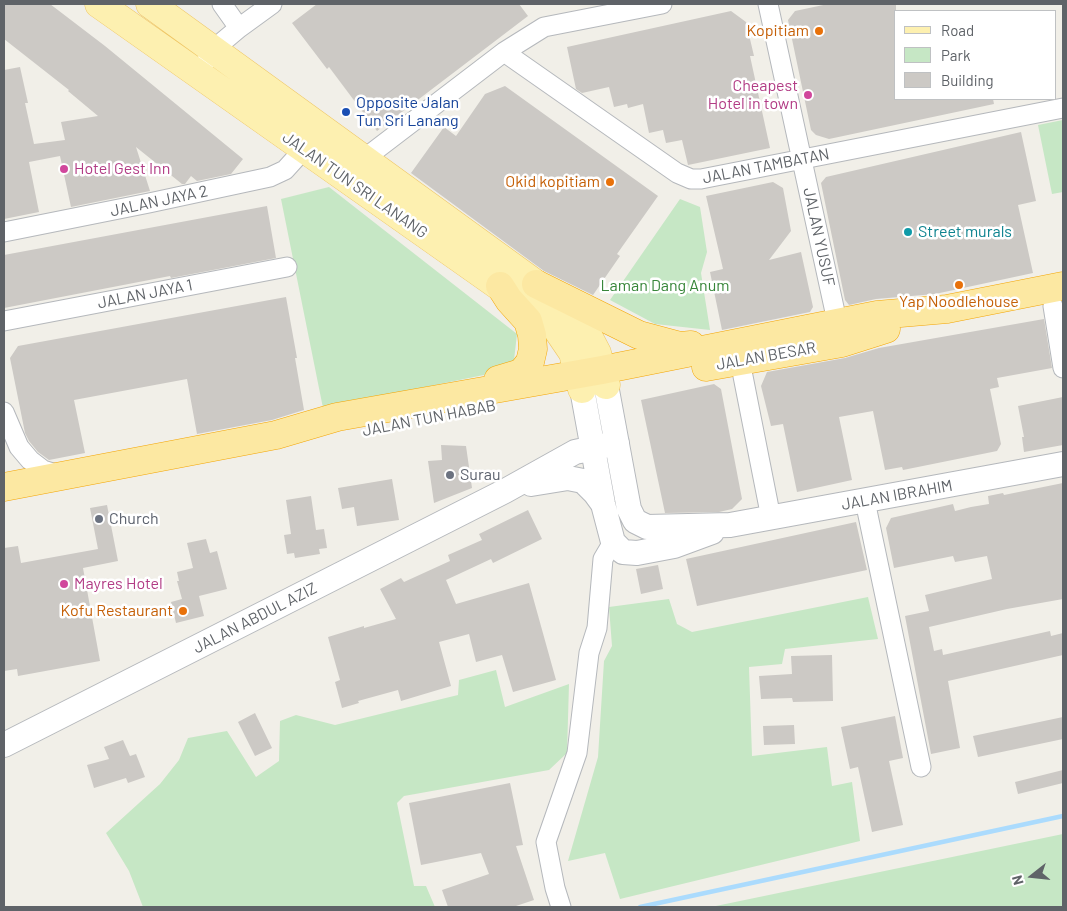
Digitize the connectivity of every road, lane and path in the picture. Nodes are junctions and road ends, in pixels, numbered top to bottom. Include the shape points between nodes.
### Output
1 (99, 4) edge
2 (150, 4) edge
3 (222, 4) edge
4 (272, 4) edge
5 (662, 4) edge
6 (768, 4) edge
7 (240, 28) junction
8 (214, 50) junction
9 (504, 52) junction
10 (198, 74) junction
11 (1063, 108) edge
12 (304, 149) junction
13 (364, 159) junction
14 (802, 159) junction
15 (343, 175) junction
16 (4, 232) edge
17 (287, 267) dead end
18 (536, 284) junction
19 (500, 286) junction
20 (1058, 296) edge
21 (4, 322) edge
22 (840, 333) junction
23 (731, 353) junction
24 (1063, 368) edge
25 (592, 379) junction
26 (452, 396) junction
27 (4, 412) edge
28 (276, 435) junction
29 (617, 443) junction
30 (592, 447) junction
31 (1063, 464) edge
32 (59, 475) junction
33 (4, 487) edge
34 (505, 491) junction
35 (866, 501) junction
36 (603, 504) junction
37 (771, 518) junction
38 (730, 525) junction
39 (613, 542) junction
40 (4, 745) edge
41 (921, 767) dead end
42 (561, 907) edge

1 - 10 main road, JALAN TUN SRI LANANG
2 - 8 main road, JALAN TUN SRI LANANG
3 - 7 street
4 - 7 street
5 - 9 street via 544,27
6 - 14 street, JALAN YUSUF
7 - 8 street
8 - 10 street
8 - 13 main road, JALAN TUN SRI LANANG
9 - 13 street
9 - 14 street, JALAN TAMBATAN via 681,176 702,179
10 - 12 main road, JALAN TUN SRI LANANG
11 - 14 street, JALAN TAMBATAN
12 - 15 main road, JALAN TUN SRI LANANG
12 - 16 street, JALAN JAYA 2 via 285,170 270,178
13 - 15 street
13 - 18 main road, JALAN TUN SRI LANANG
14 - 22 street, JALAN YUSUF
15 - 19 main road, JALAN TUN SRI LANANG
17 - 21 street, JALAN JAYA 1
18 - 23 highway via 639,335 680,346
18 - 25 main road, JALAN TUN SRI LANANG via 586,332 597,353
19 - 25 main road, JALAN TUN SRI LANANG via 554,325
19 - 26 highway via 531,328 533,350 530,362 518,374
20 - 22 highway, JALAN BESAR via 947,309
20 - 24 street
22 - 23 highway, JALAN BESAR
23 - 25 highway, JALAN BESAR
23 - 37 street
25 - 26 highway, JALAN TUN HABAB
25 - 28 highway, JALAN TUN HABAB via 337,435
25 - 29 street, JALAN IBRAHIM
25 - 30 street
26 - 28 highway, JALAN TUN HABAB via 337,417
27 - 32 street via 19,447 30,460 42,470
28 - 32 highway, JALAN TUN HABAB
29 - 30 street
29 - 38 street, JALAN IBRAHIM via 629,509 635,521 647,527
30 - 34 street via 575,452
30 - 36 street
31 - 35 street, JALAN IBRAHIM
32 - 33 highway, JALAN TUN HABAB
34 - 36 street via 568,478 582,481
34 - 40 street, JALAN ABDUL AZIZ
35 - 37 street, JALAN IBRAHIM
35 - 41 street
36 - 39 street
37 - 38 street, JALAN IBRAHIM
38 - 39 street, JALAN IBRAHIM via 674,546 637,553 623,552
39 - 42 street via 603,559 597,628 589,653 578,753 546,842

